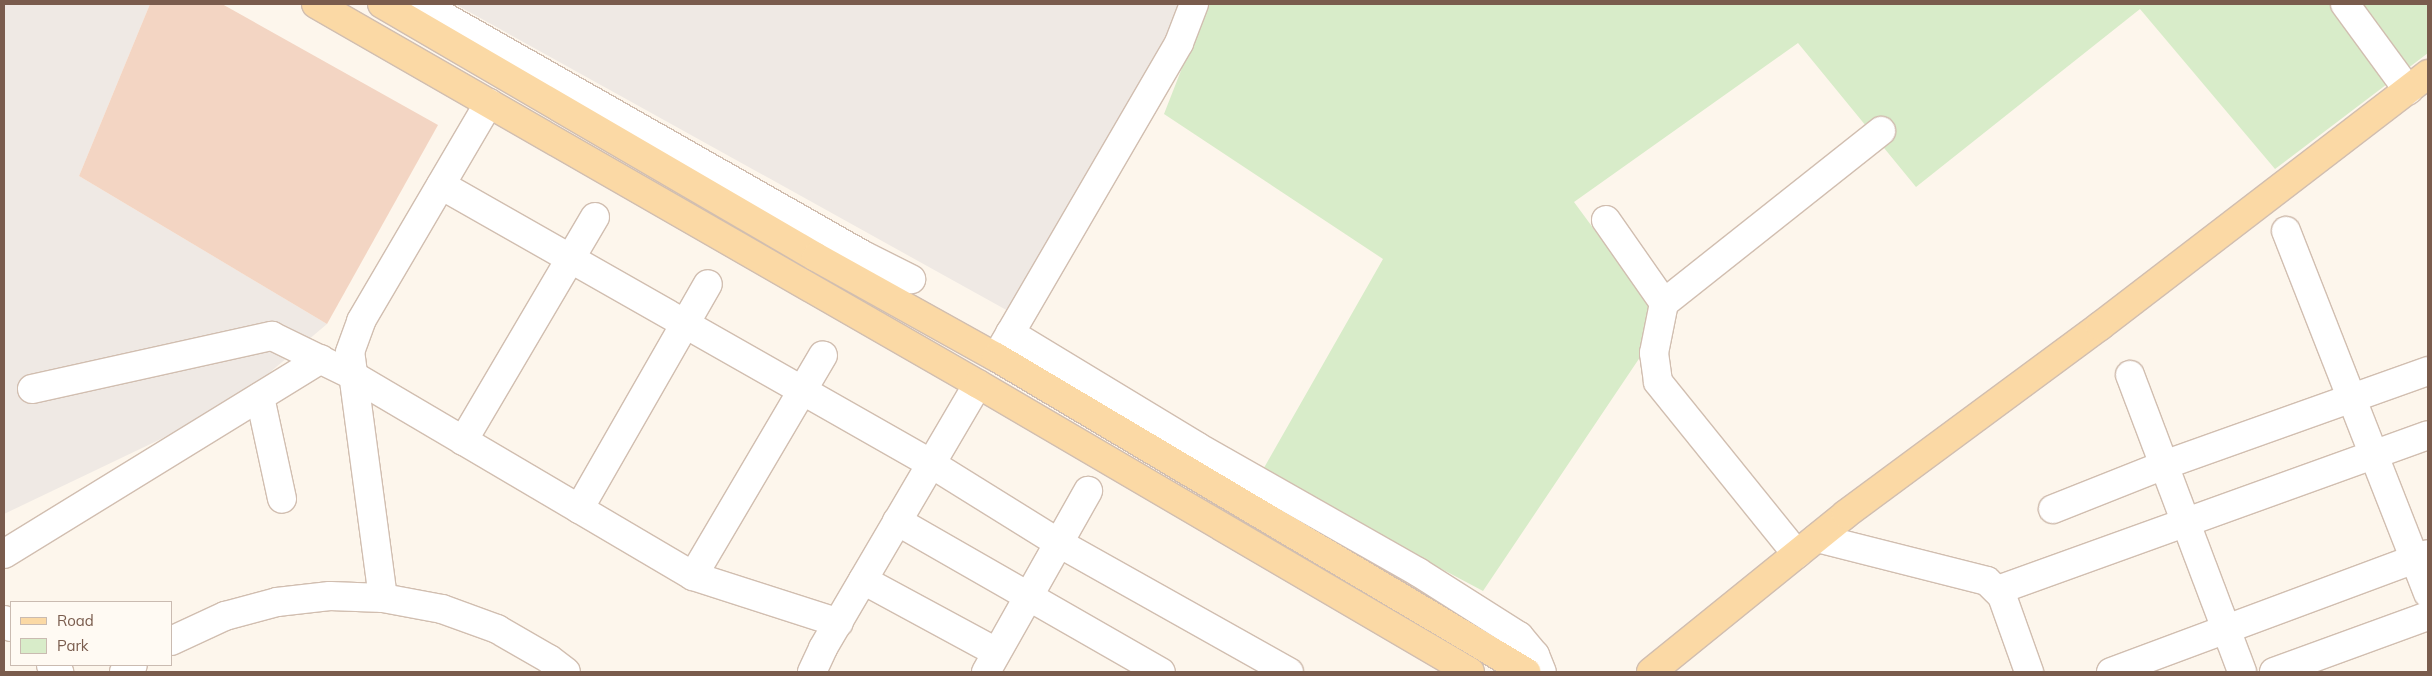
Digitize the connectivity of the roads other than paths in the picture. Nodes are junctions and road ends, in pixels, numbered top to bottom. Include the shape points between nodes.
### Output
1 (316, 4) edge
2 (382, 4) edge
3 (422, 4) edge
4 (1194, 4) edge
5 (2345, 4) edge
6 (2418, 82) edge
7 (489, 103) junction
8 (1881, 131) dead end
9 (441, 185) junction
10 (595, 217) dead end
11 (1606, 220) dead end
12 (2286, 231) dead end
13 (816, 257) junction
14 (570, 260) junction
15 (846, 260) junction
16 (911, 279) dead end
17 (708, 284) dead end
18 (802, 285) junction
19 (1664, 303) junction
20 (684, 326) junction
21 (1010, 333) junction
22 (823, 355) dead end
23 (996, 357) junction
24 (321, 359) junction
25 (2428, 371) edge
26 (352, 375) junction
27 (2130, 375) dead end
28 (978, 384) junction
29 (32, 389) dead end
30 (802, 391) junction
31 (260, 397) junction
32 (2352, 400) junction
33 (2428, 435) edge
34 (464, 441) junction
35 (2374, 456) junction
36 (930, 464) junction
37 (2164, 465) junction
38 (1088, 491) dead end
39 (282, 499) dead end
40 (579, 509) junction
41 (2053, 509) dead end
42 (897, 521) junction
43 (2186, 524) junction
44 (1057, 542) junction
45 (1807, 546) junction
46 (4, 554) edge
47 (2421, 556) edge
48 (693, 576) junction
49 (863, 580) junction
50 (1998, 590) junction
51 (2428, 593) edge
52 (1028, 594) junction
53 (383, 598) junction
54 (2428, 616) edge
55 (839, 623) junction
56 (2226, 629) junction
57 (172, 641) edge
58 (991, 662) edge
59 (566, 672) edge
60 (812, 672) edge
61 (1161, 672) edge
62 (1289, 672) edge
63 (1470, 672) edge
64 (1526, 672) edge
65 (1542, 672) edge
66 (1651, 672) edge
67 (2029, 672) edge
68 (2111, 672) edge
69 (2242, 672) edge
70 (2274, 672) edge

1 - 7 main road
2 - 13 main road
3 - 15 street
4 - 21 street via 1178,43
5 - 6 street
6 - 45 main road
7 - 9 street
7 - 18 main road
8 - 19 street
9 - 14 street
9 - 26 street via 361,321 350,352
10 - 14 street
11 - 19 street
12 - 32 street
13 - 15 main road
13 - 18 main road
14 - 20 street
14 - 34 street
15 - 16 street
15 - 23 main road
17 - 20 street
18 - 28 main road
19 - 45 street via 1654,353 1658,382
20 - 30 street
20 - 40 street
21 - 23 street
21 - 65 street via 1418,572 1510,631 1535,655
22 - 30 street
23 - 64 main road
24 - 26 street
24 - 29 street via 272,336
24 - 31 street
25 - 32 street
26 - 34 street
26 - 53 street
27 - 37 street
28 - 36 street
28 - 63 main road
30 - 36 street
30 - 48 street
31 - 39 street
31 - 46 street
32 - 35 street
32 - 37 street
33 - 35 street
34 - 40 street
35 - 43 street
35 - 47 street
36 - 42 street
36 - 44 street
37 - 41 street
37 - 43 street
38 - 44 street
40 - 48 street
42 - 49 street
42 - 52 street
43 - 50 street
43 - 56 street
44 - 52 street
44 - 62 street
45 - 50 street via 1987,581
45 - 66 main road
47 - 51 street
47 - 56 street
48 - 55 street
49 - 55 street
49 - 58 street
50 - 67 street
52 - 58 street
52 - 61 street
53 - 57 street via 330,596 277,602 225,616
53 - 59 street via 442,609 497,629
54 - 70 street
55 - 60 street
56 - 68 street
56 - 69 street

